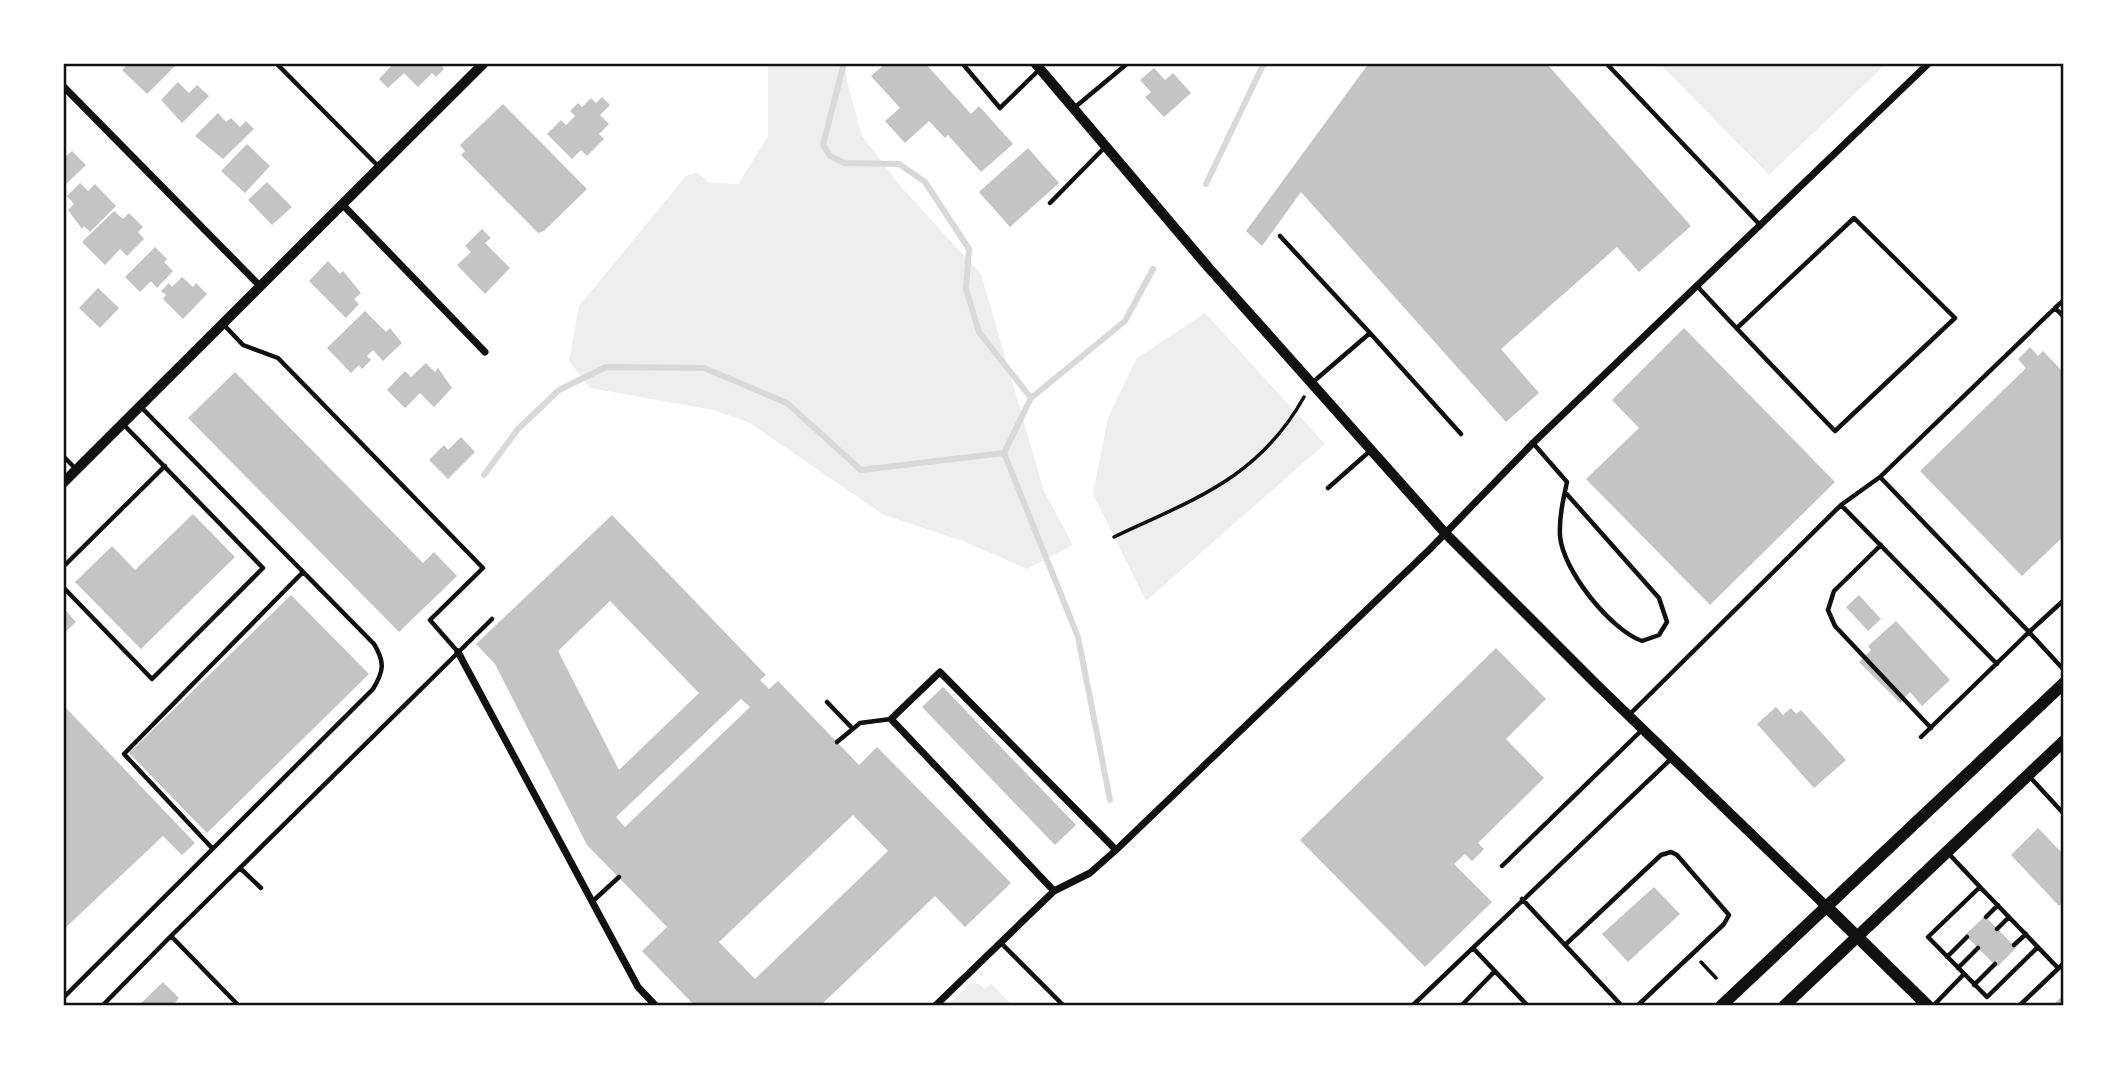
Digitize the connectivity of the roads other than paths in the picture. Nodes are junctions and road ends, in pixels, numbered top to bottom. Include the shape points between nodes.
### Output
1 (276, 63) edge
2 (484, 63) edge
3 (962, 63) edge
4 (1129, 63) edge
5 (1606, 63) edge
6 (1930, 63) edge
7 (1037, 66) edge
8 (63, 86) edge
9 (1073, 108) junction
10 (1106, 146) junction
11 (379, 168) junction
12 (1050, 203) dead end
13 (342, 204) junction
14 (1762, 227) junction
15 (1280, 236) dead end
16 (260, 286) junction
17 (1698, 287) junction
18 (2064, 300) edge
19 (2055, 308) junction
20 (2064, 317) edge
21 (223, 323) junction
22 (1737, 328) junction
23 (1370, 333) junction
24 (485, 352) dead end
25 (1312, 383) junction
26 (141, 406) junction
27 (123, 424) junction
28 (1461, 434) dead end
29 (1533, 443) junction
30 (1370, 450) junction
31 (63, 456) edge
32 (165, 466) junction
33 (77, 469) junction
34 (1880, 477) junction
35 (63, 483) edge
36 (1328, 488) dead end
37 (1565, 492) junction
38 (1842, 505) junction
39 (1445, 533) junction
40 (1881, 545) junction
41 (63, 567) edge
42 (303, 572) junction
43 (63, 587) edge
44 (2064, 600) edge
45 (492, 619) dead end
46 (2029, 632) junction
47 (458, 653) junction
48 (1997, 664) junction
49 (2064, 670) edge
50 (2064, 684) edge
51 (827, 702) dead end
52 (1629, 716) junction
53 (891, 719) junction
54 (1931, 728) junction
55 (853, 729) junction
56 (1642, 730) junction
57 (1921, 737) dead end
58 (2064, 741) edge
59 (836, 742) dead end
60 (1672, 758) junction
61 (2029, 776) junction
62 (2064, 814) edge
63 (212, 848) junction
64 (1116, 850) junction
65 (1948, 853) junction
66 (1502, 866) dead end
67 (240, 868) junction
68 (619, 877) dead end
69 (1980, 887) junction
70 (261, 888) dead end
71 (1054, 891) junction
72 (1522, 899) junction
73 (592, 902) junction
74 (1998, 905) junction
75 (1828, 908) junction
76 (1986, 917) dead end
77 (2009, 917) junction
78 (1997, 929) dead end
79 (2026, 934) junction
80 (171, 936) junction
81 (1967, 937) dead end
82 (1859, 938) junction
83 (1001, 943) junction
84 (1565, 945) junction
85 (2014, 945) dead end
86 (2038, 947) junction
87 (1473, 948) junction
88 (1978, 948) dead end
89 (1947, 957) junction
90 (2064, 963) edge
91 (1995, 964) dead end
92 (1958, 968) junction
93 (2058, 968) junction
94 (1495, 971) junction
95 (1964, 974) junction
96 (1974, 985) junction
97 (63, 998) edge
98 (102, 1006) edge
99 (239, 1006) edge
100 (656, 1006) edge
101 (935, 1006) edge
102 (1063, 1006) edge
103 (1412, 1006) edge
104 (1461, 1006) edge
105 (1528, 1006) edge
106 (1622, 1006) edge
107 (1637, 1006) edge
108 (1721, 1006) edge
109 (1784, 1006) edge
110 (1930, 1006) edge
111 (2019, 1006) edge

1 - 11 lane
2 - 11 street
3 - 7 lane via 1000,108
4 - 9 lane
5 - 14 lane
6 - 14 street
7 - 9 street
8 - 16 street
9 - 10 street
10 - 12 lane
10 - 25 street
11 - 13 street
13 - 16 street
13 - 24 street
14 - 17 street
15 - 23 lane
16 - 21 street
17 - 22 lane
17 - 29 street
18 - 19 lane
19 - 20 lane
19 - 34 lane
21 - 26 street
21 - 47 lane via 243,345 278,358 483,568 430,620
22 - 22 lane via 1835,431 1955,318 1854,218
23 - 25 lane
23 - 28 lane
25 - 30 street
26 - 27 street
26 - 42 lane
27 - 32 lane
27 - 33 street
29 - 37 lane via 1567,482
29 - 39 street
30 - 36 lane
30 - 39 street
31 - 33 lane
32 - 41 lane
32 - 43 lane via 264,568 152,679
33 - 35 street
34 - 38 lane
34 - 46 lane
37 - 37 lane via 1560,540 1570,567 1624,634 1642,641 1659,635 1667,622 1659,598
38 - 40 lane
38 - 52 lane
39 - 52 street
39 - 64 street
40 - 48 lane
40 - 54 lane via 1834,591 1828,610 1835,626
42 - 63 lane via 374,644 382,657 383,672 373,689
42 - 63 lane via 124,754
44 - 46 lane
45 - 47 lane
46 - 48 lane
46 - 49 lane
47 - 67 lane
47 - 73 street
48 - 54 lane
50 - 75 main road
51 - 55 lane
52 - 56 street
53 - 55 lane via 873,720
53 - 64 street via 940,672
53 - 71 street
54 - 57 lane
55 - 59 lane
56 - 60 street
56 - 66 lane
58 - 61 main road
60 - 72 lane
60 - 75 street
61 - 62 lane
61 - 65 main road
63 - 97 lane
64 - 71 street via 1090,873
65 - 69 lane
65 - 82 main road
67 - 70 lane
67 - 80 lane
68 - 73 lane
69 - 74 lane
69 - 89 lane via 1928,937
71 - 83 street
72 - 84 lane
72 - 87 lane
73 - 100 street via 638,987
74 - 76 lane
74 - 77 lane
75 - 82 main road
75 - 108 main road
77 - 78 lane
77 - 79 lane
79 - 85 lane
79 - 86 lane
80 - 98 lane
80 - 99 lane
81 - 89 lane
82 - 109 main road
82 - 110 main road
83 - 101 street
83 - 102 lane
84 - 106 lane
84 - 107 lane via 1661,855 1671,852 1682,861 1729,915
86 - 93 lane
86 - 96 lane via 1987,997
87 - 94 lane
87 - 103 lane
88 - 92 lane
89 - 92 lane
90 - 93 lane
91 - 96 lane
92 - 95 lane
93 - 111 lane
94 - 104 lane
94 - 105 lane
95 - 96 lane
95 - 110 lane

